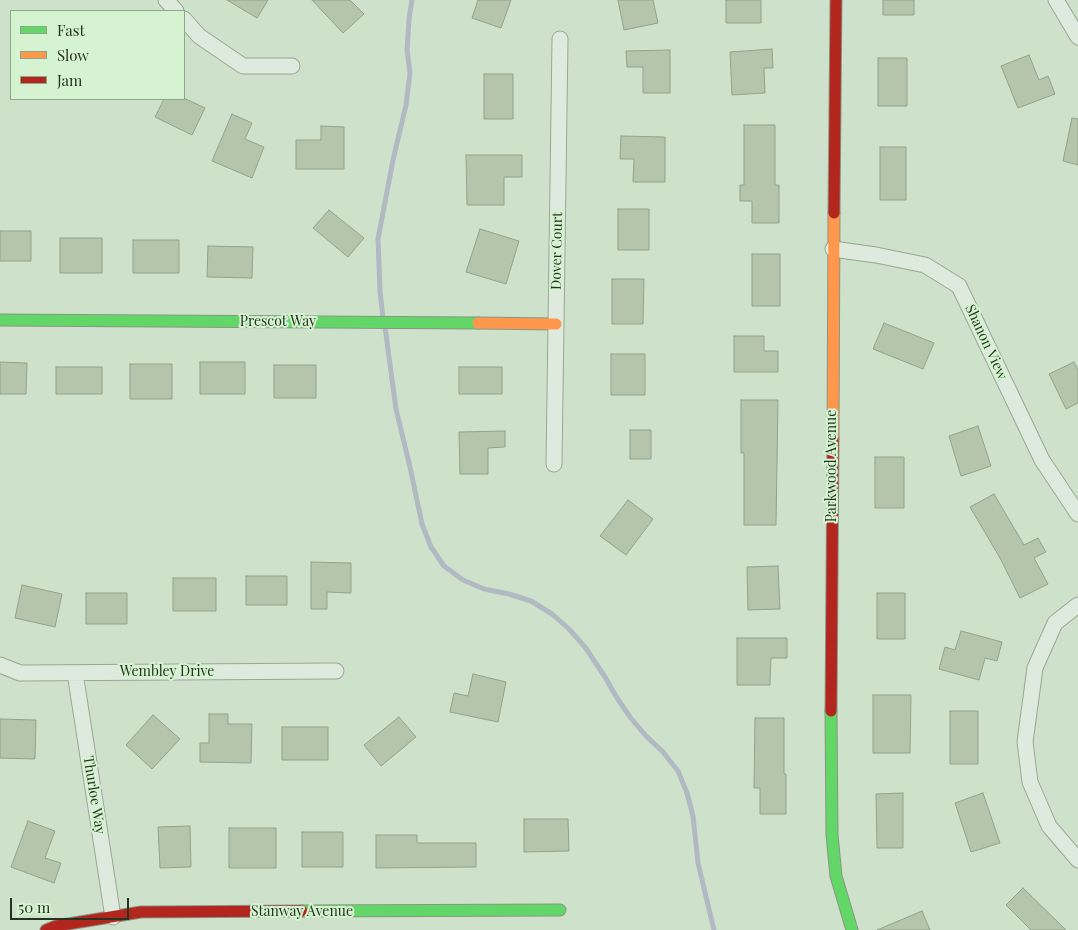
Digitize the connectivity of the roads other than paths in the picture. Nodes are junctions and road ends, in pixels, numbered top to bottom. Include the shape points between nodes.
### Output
1 (166, 0) edge
2 (836, 0) edge
3 (1056, 0) edge
4 (175, 10) edge
5 (185, 20) edge
6 (1078, 37) edge
7 (560, 38) dead end
8 (292, 66) dead end
9 (833, 249) junction
10 (0, 320) edge
11 (556, 324) junction
12 (554, 464) dead end
13 (1078, 514) edge
14 (1078, 605) edge
15 (0, 665) edge
16 (336, 671) dead end
17 (76, 673) junction
18 (1078, 860) edge
19 (560, 910) dead end
20 (113, 917) junction
21 (46, 930) edge
22 (852, 930) edge

1 - 4 street
2 - 9 street, Parkwood Avenue
3 - 6 street
5 - 8 street via 199,36 242,66
7 - 11 street, Dover Court
9 - 13 street, Shanon View via 925,266 959,286 1042,460
9 - 22 street, Parkwood Avenue via 832,835 836,876
10 - 11 street, Prescot Way
11 - 12 street, Dover Court
14 - 18 street via 1055,623 1035,668 1025,742 1030,782 1049,826
15 - 17 street, Wembley Drive via 20,673
16 - 17 street, Wembley Drive
17 - 20 street, Thurloe Way
19 - 20 street, Stanway Avenue via 140,912
20 - 21 street, Stanway Avenue

